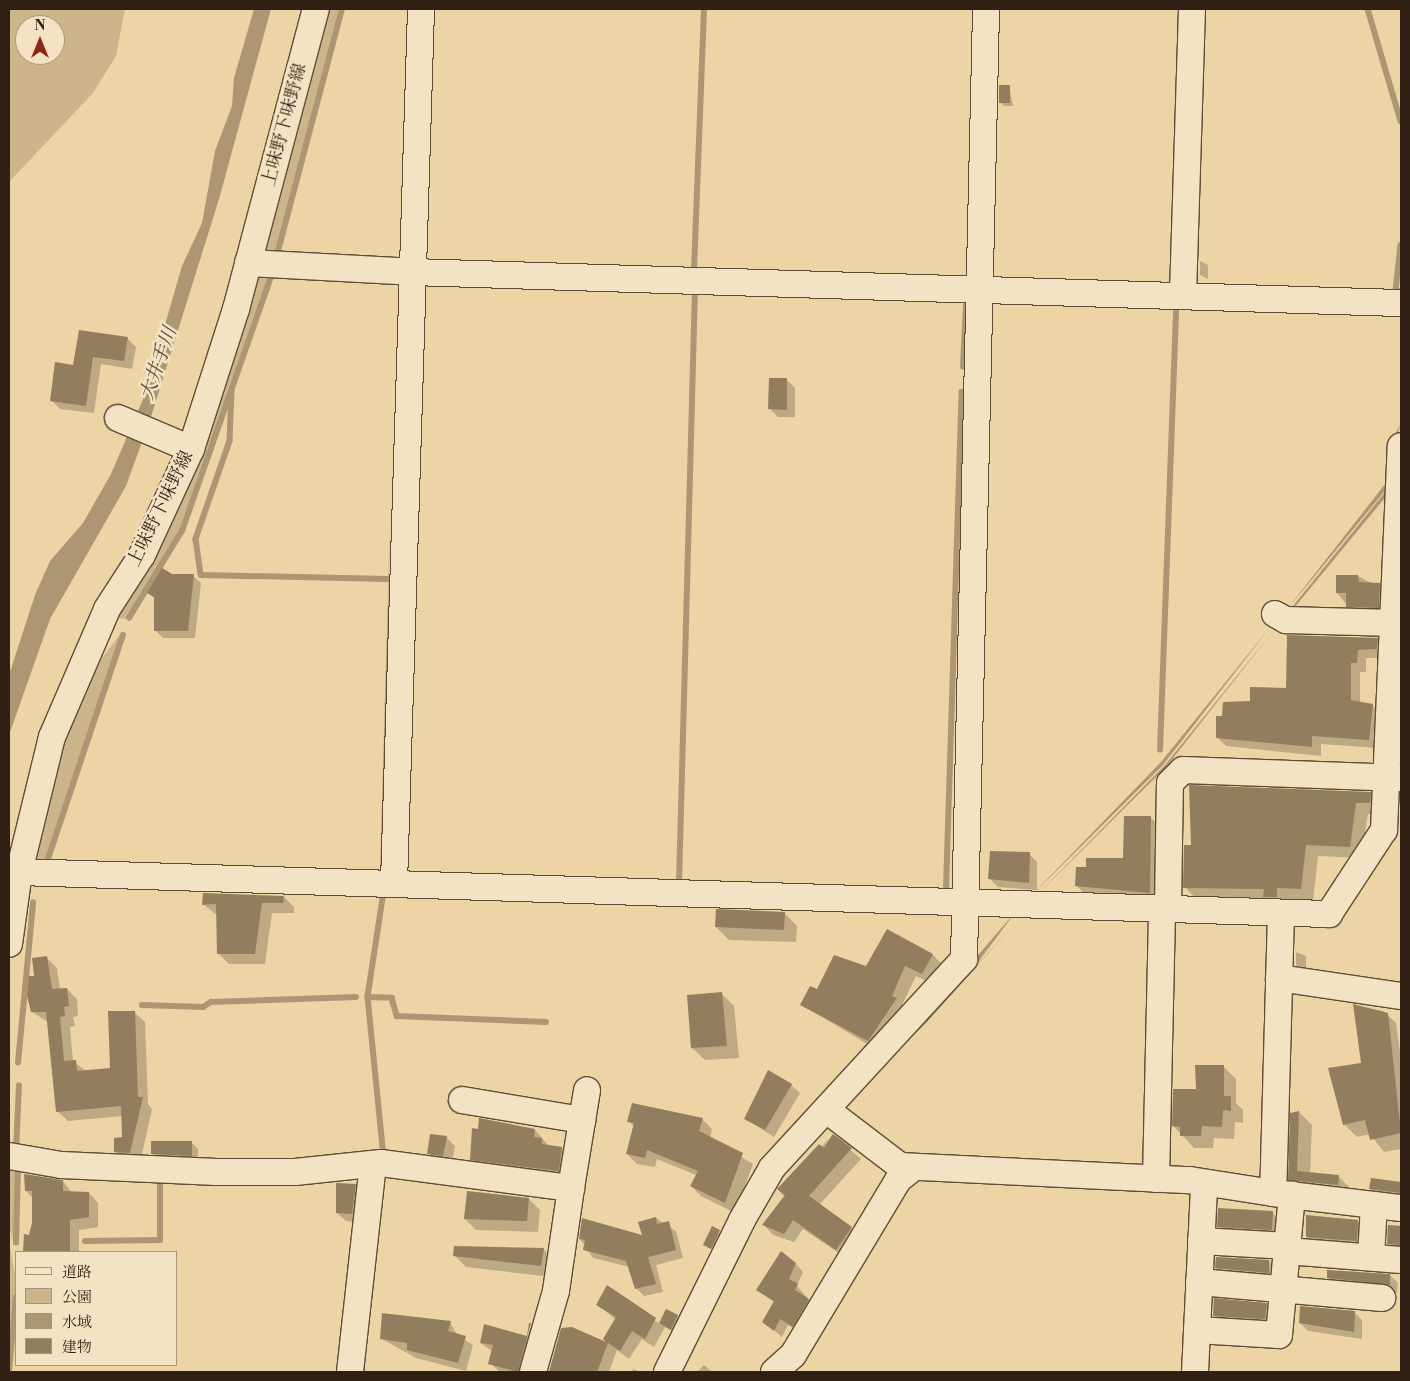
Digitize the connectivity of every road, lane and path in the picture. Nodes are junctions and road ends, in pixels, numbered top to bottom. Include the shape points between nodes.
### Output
1 (316, 9) edge
2 (420, 9) edge
3 (986, 9) edge
4 (1192, 9) edge
5 (248, 263) junction
6 (412, 272) junction
7 (977, 288) junction
8 (1183, 295) junction
9 (1401, 303) edge
10 (118, 418) dead end
11 (184, 446) junction
12 (1401, 446) edge
13 (1275, 614) dead end
14 (1395, 623) junction
15 (1395, 777) edge
16 (19, 872) junction
17 (394, 883) junction
18 (962, 903) junction
19 (1164, 907) junction
20 (1281, 913) junction
21 (9, 943) edge
22 (1280, 978) junction
23 (1401, 996) edge
24 (587, 1090) dead end
25 (462, 1100) dead end
26 (828, 1111) junction
27 (582, 1120) junction
28 (9, 1156) edge
29 (373, 1165) junction
30 (913, 1168) junction
31 (1156, 1179) junction
32 (1204, 1185) junction
33 (571, 1188) junction
34 (1282, 1194) junction
35 (1374, 1205) junction
36 (1401, 1208) edge
37 (1201, 1241) junction
38 (1287, 1248) junction
39 (1371, 1257) junction
40 (1401, 1260) edge
41 (1199, 1282) junction
42 (1284, 1288) junction
43 (1382, 1298) dead end
44 (1197, 1330) junction
45 (350, 1372) edge
46 (534, 1372) edge
47 (667, 1372) edge
48 (774, 1372) edge
49 (1195, 1372) edge

1 - 5 street, 上味野下味野線
2 - 6 street
3 - 7 street
4 - 8 street
5 - 6 street
5 - 11 street, 上味野下味野線
6 - 7 street
6 - 17 street
7 - 8 street
7 - 18 street
8 - 9 street
10 - 11 street
11 - 16 street, 上味野下味野線 via 142,555 107,609 74,680 52,737
12 - 14 street
13 - 14 street via 1286,620
14 - 15 street
15 - 19 street via 1184,770 1170,783
15 - 20 street via 1384,830 1329,914
16 - 17 street
16 - 21 street, 上味野下味野線
17 - 18 street
18 - 19 street
18 - 26 street via 964,959 871,1056
19 - 20 street
19 - 31 street
20 - 22 street
22 - 23 street
22 - 34 street
24 - 27 street
25 - 27 street
26 - 30 street via 900,1166
26 - 47 street via 788,1149 761,1184
27 - 33 street
28 - 29 street via 61,1165 217,1172
29 - 33 street via 471,1172
29 - 45 street
30 - 31 street
30 - 48 street via 898,1180 792,1355
31 - 32 street
32 - 34 street
32 - 37 street
33 - 46 street via 556,1291
34 - 35 street
34 - 38 street
35 - 36 street
35 - 39 street
37 - 38 street
37 - 41 street
38 - 39 street
38 - 42 street
39 - 40 street
41 - 42 street
41 - 44 street
42 - 43 street
42 - 44 street via 1280,1335
44 - 49 street

